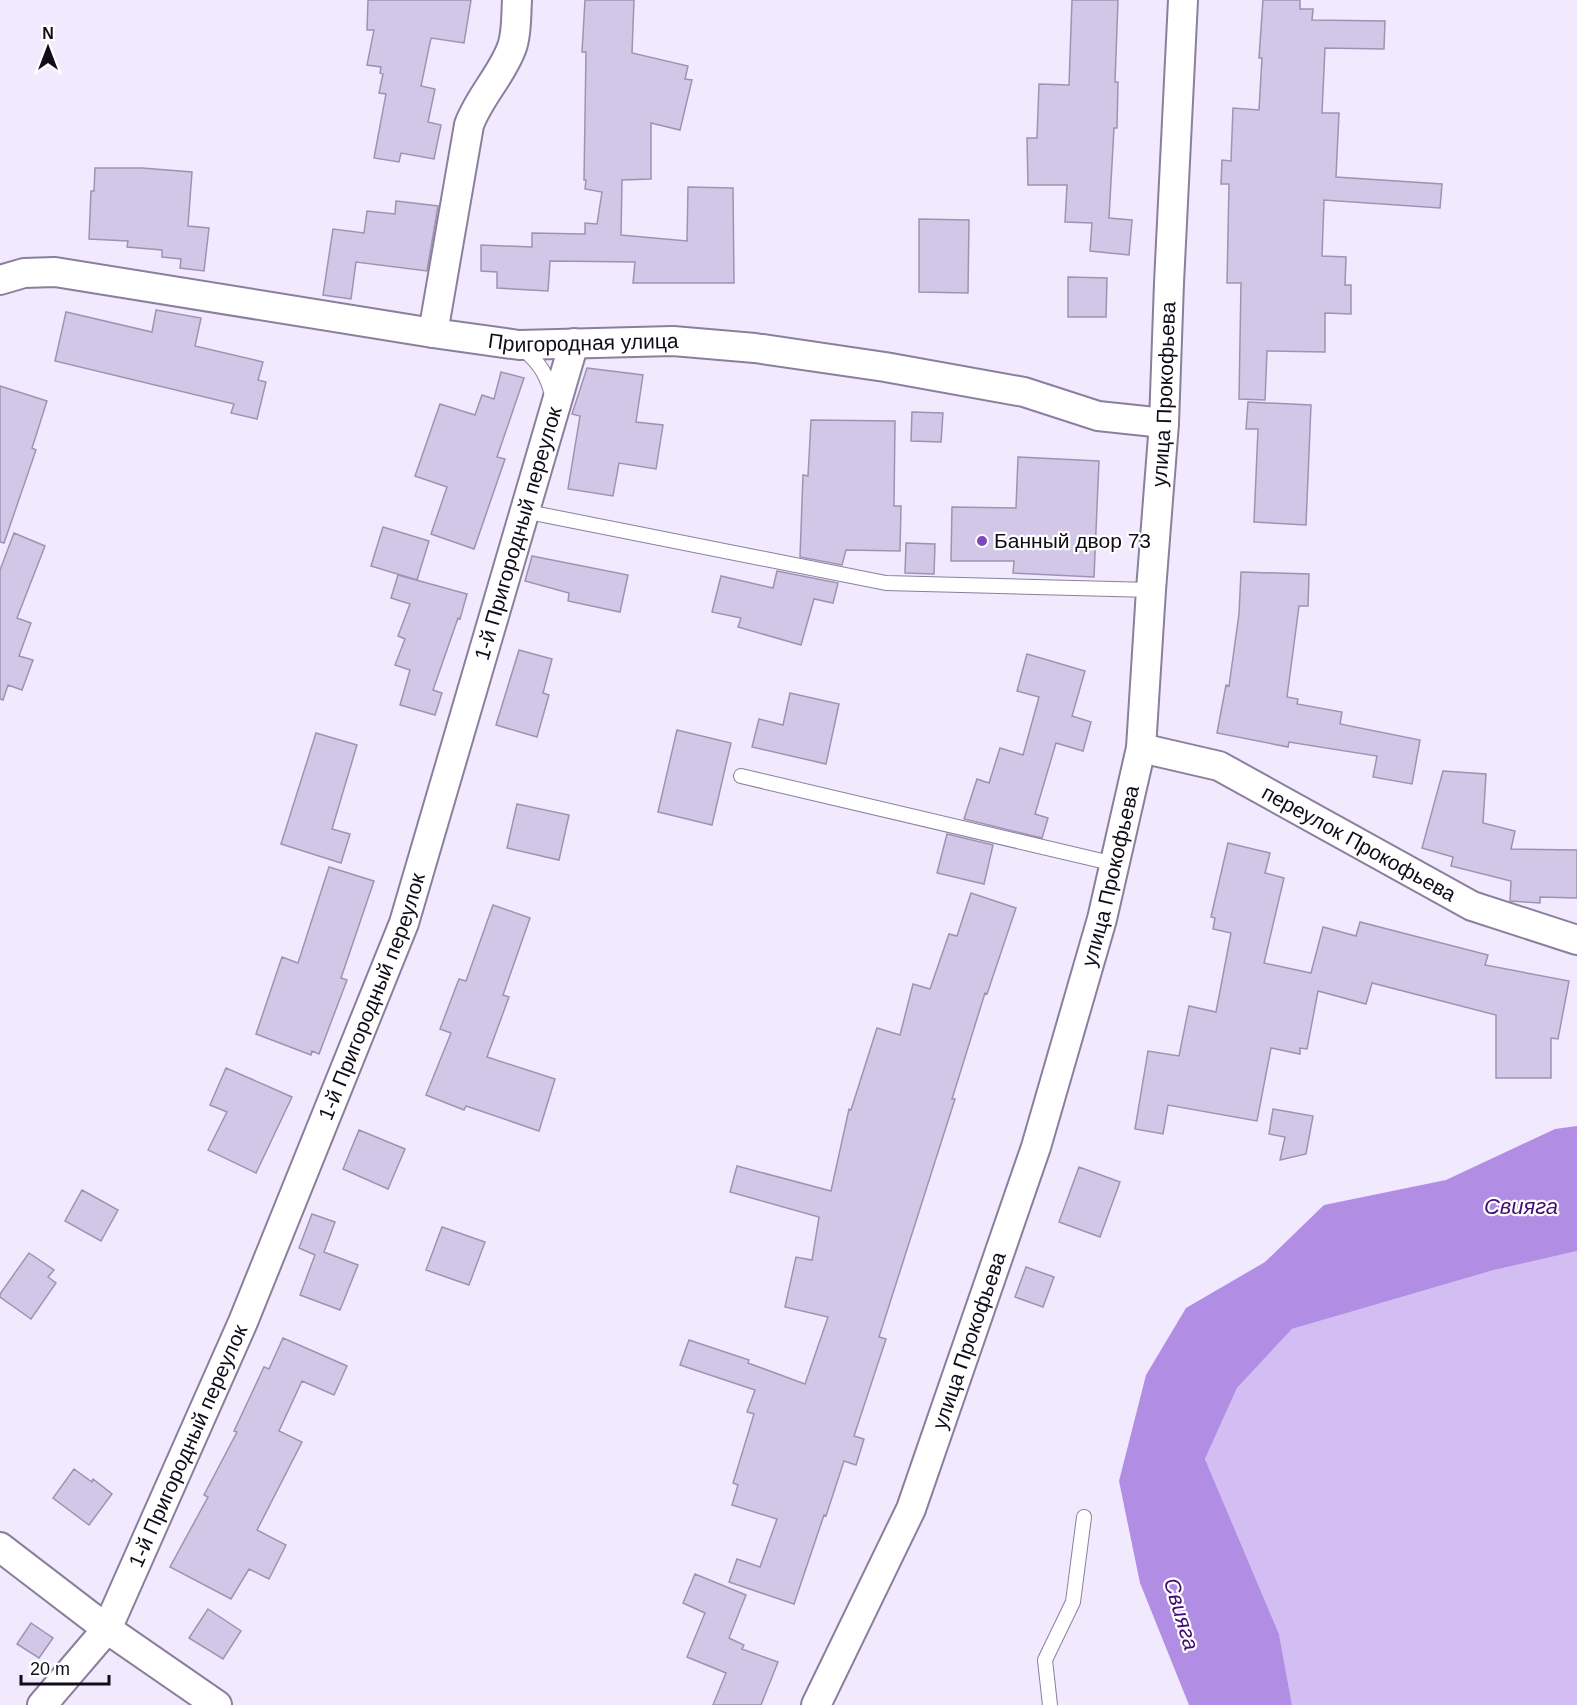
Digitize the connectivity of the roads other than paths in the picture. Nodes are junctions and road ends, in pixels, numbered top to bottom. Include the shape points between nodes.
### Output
1 (517, 0) edge
2 (1184, 0) edge
3 (0, 280) edge
4 (434, 333) junction
5 (574, 343) junction
6 (519, 345) junction
7 (554, 407) junction
8 (1164, 423) junction
9 (523, 511) junction
10 (1150, 590) junction
11 (1141, 748) junction
12 (741, 776) dead end
13 (1114, 864) junction
14 (1577, 940) edge
15 (1084, 1517) dead end
16 (0, 1547) edge
17 (107, 1629) junction
18 (42, 1705) edge
19 (217, 1705) edge
20 (816, 1705) edge
21 (1050, 1705) edge

1 - 4 street via 513,45 496,80 474,110 470,125
2 - 8 street, улица Прокофьева
3 - 4 street, Пригородная улица via 24,273 55,272
4 - 6 street, Пригородная улица
5 - 6 street, Пригородная улица
5 - 7 street, 1-й Пригородный переулок
5 - 8 street, Пригородная улица via 673,341 755,348 1024,392 1098,416
6 - 7 lane via 539,362
7 - 9 street, 1-й Пригородный переулок
8 - 10 street, улица Прокофьева
9 - 10 lane via 886,583
9 - 17 street, 1-й Пригородный переулок via 404,923 243,1322
10 - 11 street, улица Прокофьева
11 - 13 street, улица Прокофьева
11 - 14 street, переулок Прокофьева via 1219,766 1472,906
12 - 13 lane
13 - 20 street, улица Прокофьева via 1102,919 1036,1147 911,1509
15 - 21 lane via 1073,1602 1045,1660
16 - 17 street
17 - 18 street, 1-й Пригородный переулок
17 - 19 street

